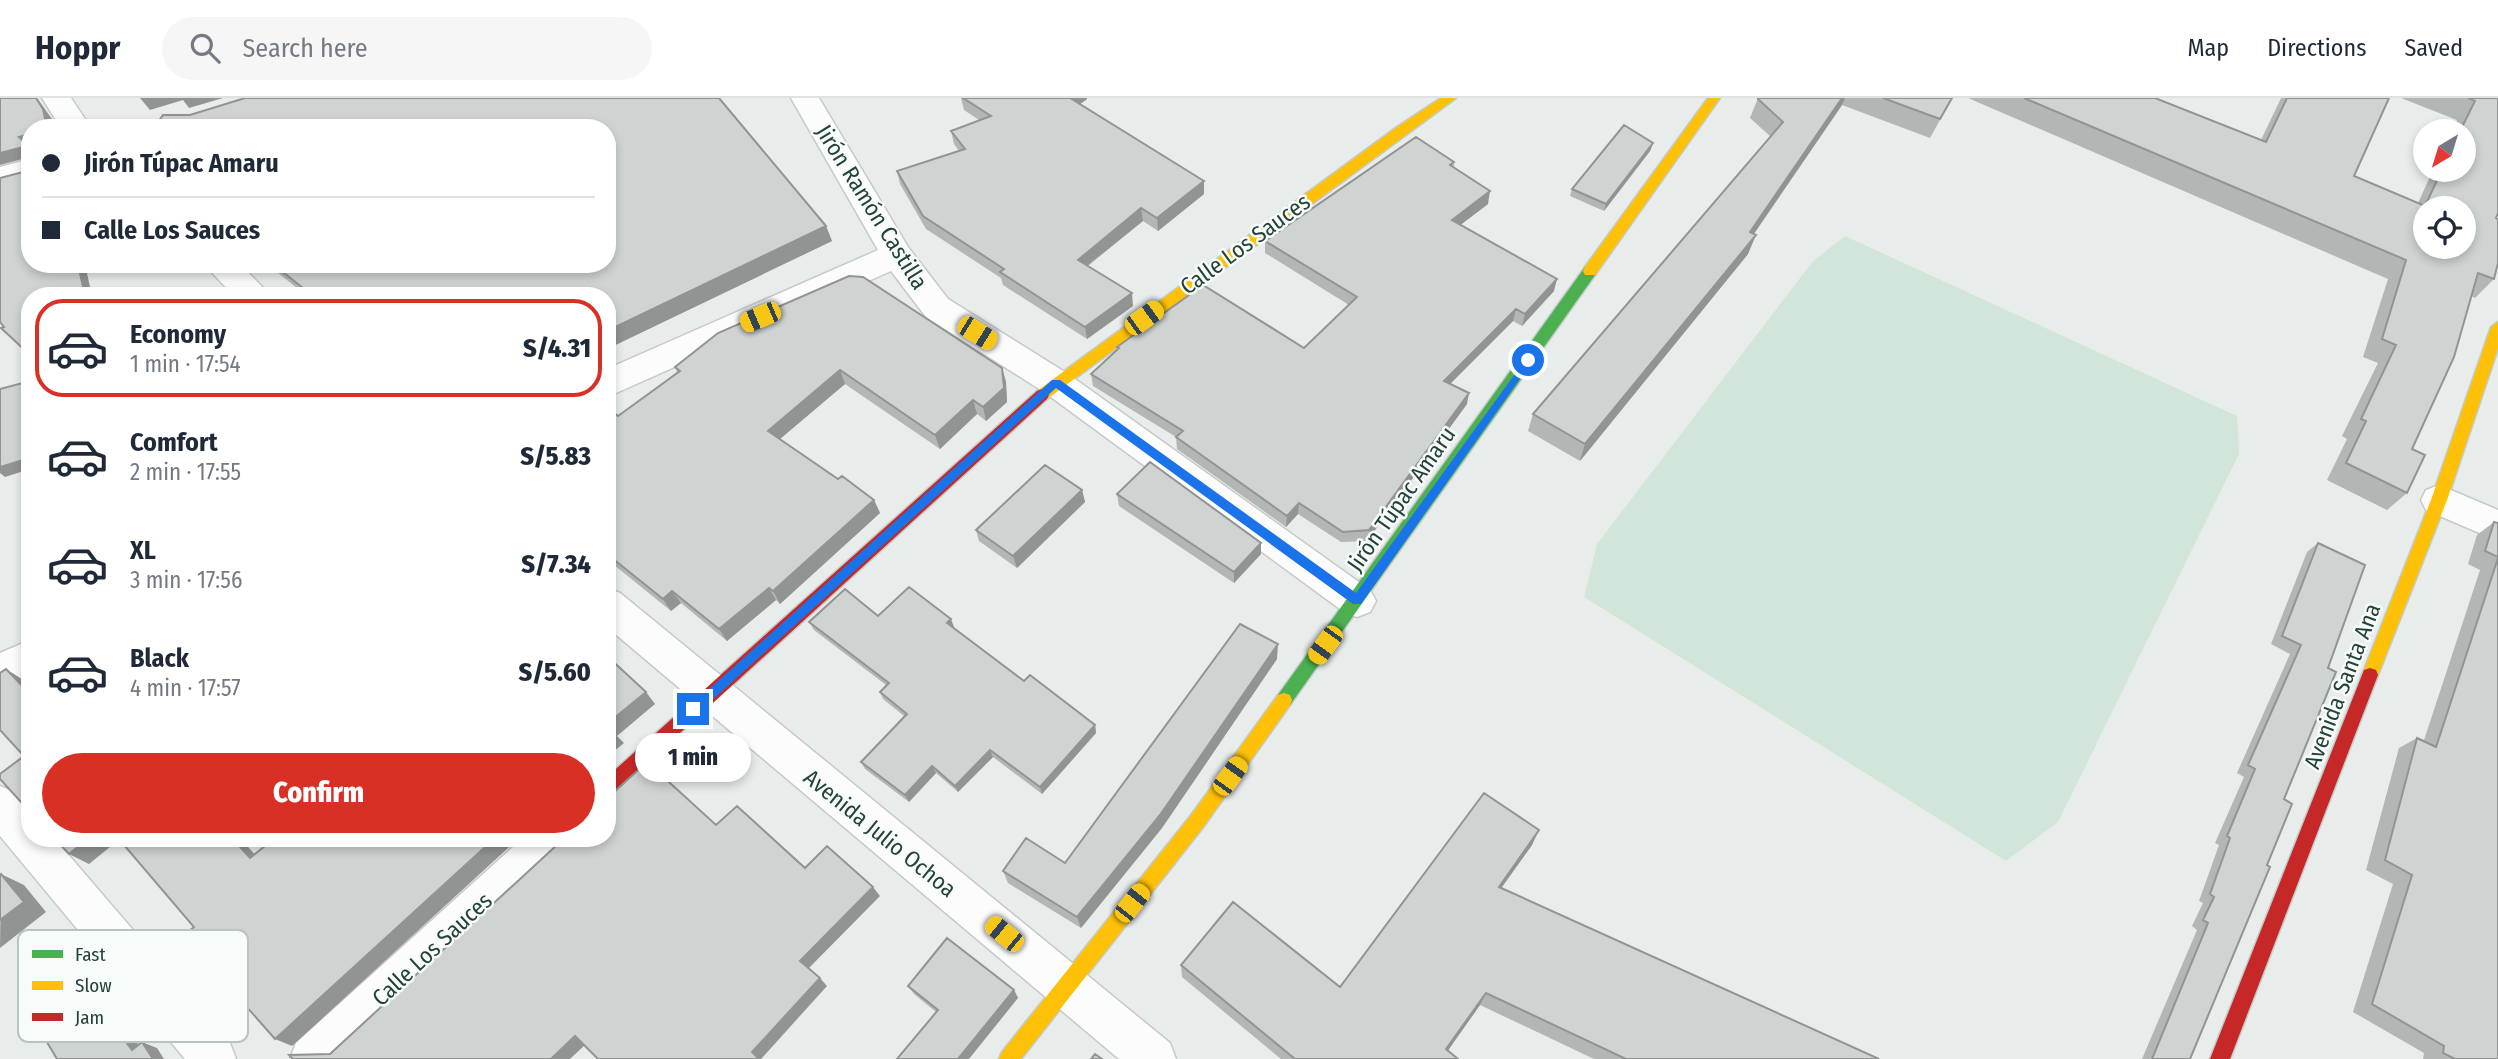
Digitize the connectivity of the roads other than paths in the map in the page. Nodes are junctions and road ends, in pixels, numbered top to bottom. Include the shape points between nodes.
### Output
1 (56, 98) edge
2 (805, 98) edge
3 (1450, 98) edge
4 (1714, 98) edge
5 (70, 119) edge
6 (21, 172) edge
7 (0, 178) edge
8 (897, 255) junction
9 (230, 273) edge
10 (245, 287) edge
11 (2498, 327) edge
12 (616, 380) edge
13 (1056, 383) junction
14 (2439, 500) junction
15 (2498, 526) edge
16 (1357, 601) junction
17 (616, 612) edge
18 (21, 662) edge
19 (0, 672) edge
20 (710, 693) junction
21 (616, 780) edge
22 (0, 805) edge
23 (21, 830) edge
24 (35, 847) edge
25 (543, 847) edge
26 (105, 930) edge
27 (1066, 986) junction
28 (200, 1042) edge
29 (214, 1059) edge
30 (312, 1059) edge
31 (1009, 1059) edge
32 (1154, 1059) edge
33 (2220, 1059) edge

1 - 5 street
2 - 8 street, Jirón Ramón Castilla
3 - 13 street, Calle Los Sauces
4 - 16 street, Jirón Túpac Amaru
6 - 7 street
8 - 12 street
8 - 13 street, Jirón Ramón Castilla via 937,308
9 - 10 street
11 - 14 street, Avenida Santa Ana
13 - 16 street, Jirón Ramón Castilla
13 - 20 street, Calle Los Sauces
14 - 15 street
14 - 33 street, Avenida Santa Ana
16 - 27 street, Jirón Túpac Amaru via 1198,820
17 - 20 street, Avenida Julio Ochoa
18 - 19 street
20 - 21 street, Calle Los Sauces
20 - 27 street, Avenida Julio Ochoa
22 - 23 street
24 - 26 street
25 - 30 street, Calle Los Sauces
27 - 31 street, Jirón Túpac Amaru
27 - 32 street, Avenida Julio Ochoa
28 - 29 street

